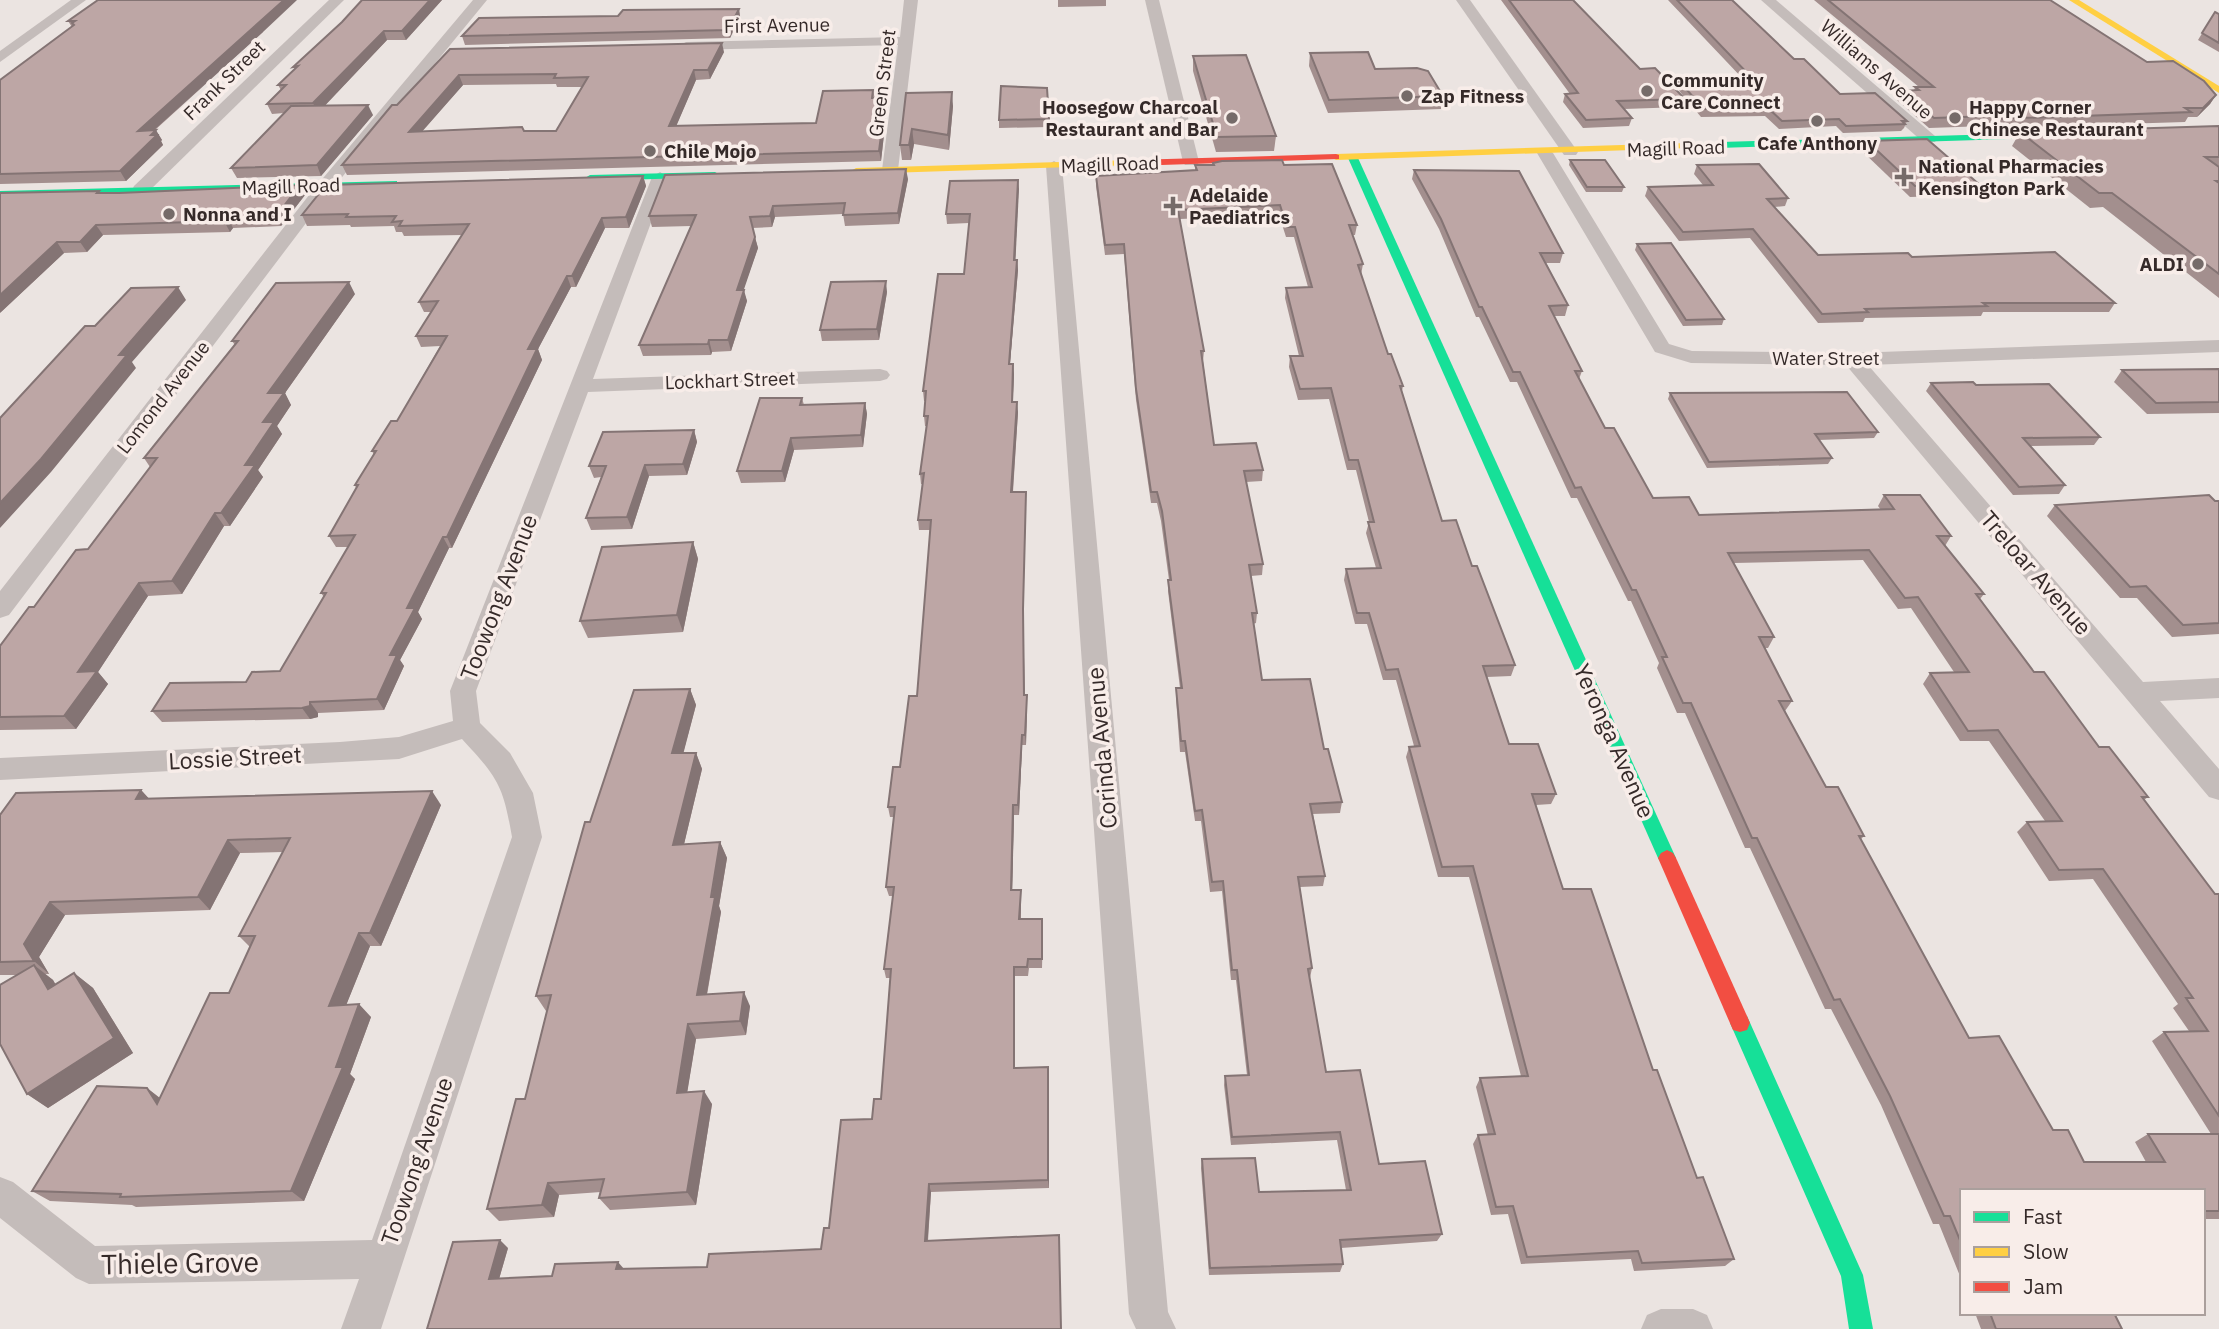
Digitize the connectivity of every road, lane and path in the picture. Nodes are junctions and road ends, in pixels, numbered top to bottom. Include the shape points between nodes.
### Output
1 (79, 0) edge
2 (337, 0) edge
3 (480, 0) edge
4 (911, 0) edge
5 (1153, 0) edge
6 (1463, 0) edge
7 (1768, 0) edge
8 (2073, 0) edge
9 (2094, 0) edge
10 (906, 41) junction
11 (673, 47) edge
12 (0, 58) edge
13 (2219, 76) edge
14 (2219, 90) edge
15 (2091, 134) edge
16 (1929, 139) junction
17 (1570, 152) junction
18 (1545, 153) junction
19 (1353, 158) junction
20 (1191, 162) junction
21 (1054, 166) junction
22 (890, 170) junction
23 (838, 172) edge
24 (728, 175) edge
25 (660, 177) junction
26 (579, 178) edge
27 (415, 183) edge
28 (326, 185) junction
29 (140, 190) junction
30 (0, 194) edge
31 (2219, 346) edge
32 (1852, 359) junction
33 (880, 375) dead end
34 (580, 386) junction
35 (0, 608) edge
36 (2219, 688) edge
37 (2137, 692) junction
38 (467, 727) junction
39 (1, 770) edge
40 (2219, 789) edge
41 (0, 1195) edge
42 (384, 1259) junction
43 (361, 1329) edge
44 (1156, 1329) edge
45 (1661, 1329) edge
46 (1693, 1329) edge
47 (1861, 1329) edge

1 - 12 street
2 - 29 street, Frank Street
3 - 28 street, Lomond Avenue via 446,52
4 - 10 street, Green Street
5 - 20 street
6 - 17 street
7 - 16 street, Williams Avenue
8 - 14 main road
9 - 13 main road
10 - 11 street, First Avenue
10 - 22 street, Green Street
15 - 16 main road, Magill Road
16 - 17 main road, Magill Road
17 - 18 main road, Magill Road
18 - 19 main road, Magill Road
18 - 32 street, Water Street via 1662,348 1691,357
19 - 20 main road, Magill Road
19 - 47 main road, Yeronga Avenue via 1831,1226 1852,1275
20 - 21 main road, Magill Road
21 - 22 main road, Magill Road
21 - 44 street, Corinda Avenue via 1149,1314
22 - 23 main road, Magill Road
24 - 25 main road
25 - 26 main road
25 - 34 street, Toowong Avenue
27 - 28 main road, Magill Road
28 - 29 main road, Magill Road
28 - 35 street, Lomond Avenue
29 - 30 main road, Magill Road
31 - 32 street, Water Street
32 - 37 street, Treloar Avenue
33 - 34 street, Lockhart Street
34 - 38 street, Toowong Avenue via 463,691
36 - 37 street
37 - 40 street, Treloar Avenue
38 - 39 street, Lossie Street via 399,748
38 - 42 street, Toowong Avenue via 500,761 519,793 527,837
41 - 42 street, Thiele Grove via 89,1265
42 - 43 street, Toowong Avenue
45 - 46 street

